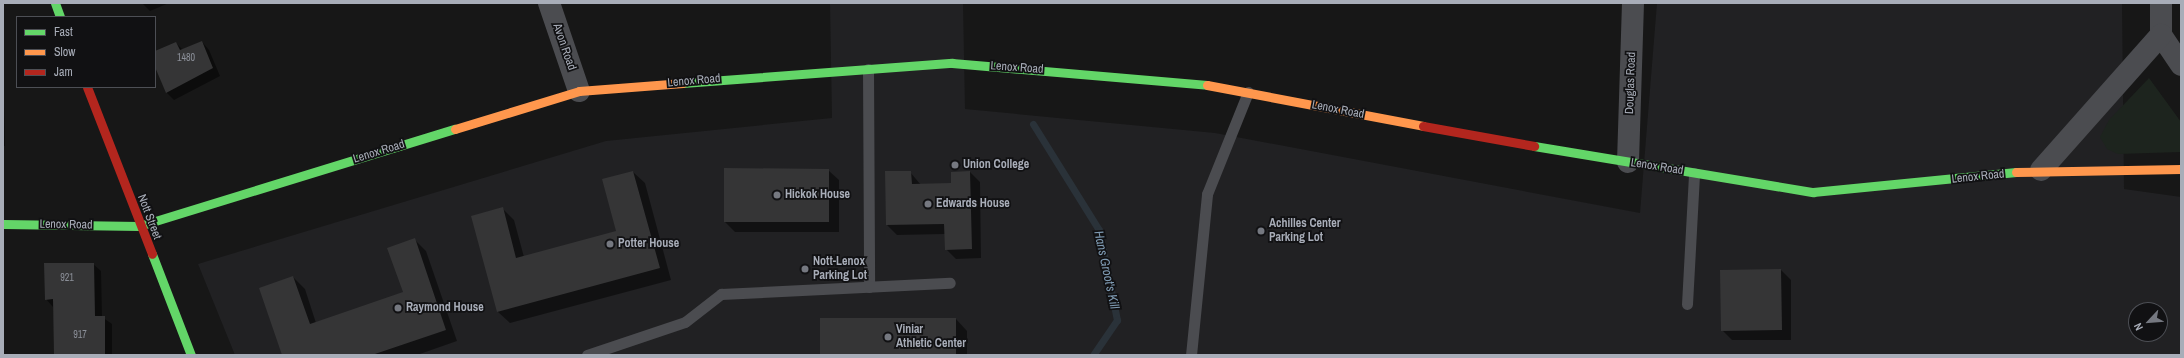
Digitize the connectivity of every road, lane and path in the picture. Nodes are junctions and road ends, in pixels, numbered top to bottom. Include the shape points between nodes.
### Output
1 (55, 3) edge
2 (549, 3) edge
3 (1633, 3) edge
4 (2161, 3) edge
5 (60, 16) edge
6 (2161, 35) junction
7 (2181, 65) edge
8 (868, 68) junction
9 (87, 88) edge
10 (579, 91) junction
11 (1248, 92) junction
12 (1628, 162) junction
13 (2181, 169) edge
14 (2041, 170) junction
15 (1694, 173) junction
16 (3, 224) edge
17 (140, 226) junction
18 (950, 283) dead end
19 (869, 287) junction
20 (1687, 304) dead end
21 (191, 355) edge
22 (587, 355) edge
23 (1191, 355) edge

1 - 5 street
2 - 10 street, Avon Road
3 - 12 street, Douglas Road
4 - 6 street
6 - 7 street
6 - 14 street
8 - 10 street, Lenox Road
8 - 11 street, Lenox Road via 952,63 1181,80
8 - 19 lane
9 - 17 street, Nott Street
10 - 17 street, Lenox Road
11 - 12 street, Lenox Road
11 - 23 lane via 1207,194
12 - 15 street, Lenox Road
13 - 14 street, Lenox Road
14 - 15 street, Lenox Road via 1813,192
15 - 20 lane
16 - 17 street, Lenox Road
17 - 21 street, Nott Street
18 - 19 lane
19 - 22 lane via 721,294 685,322

